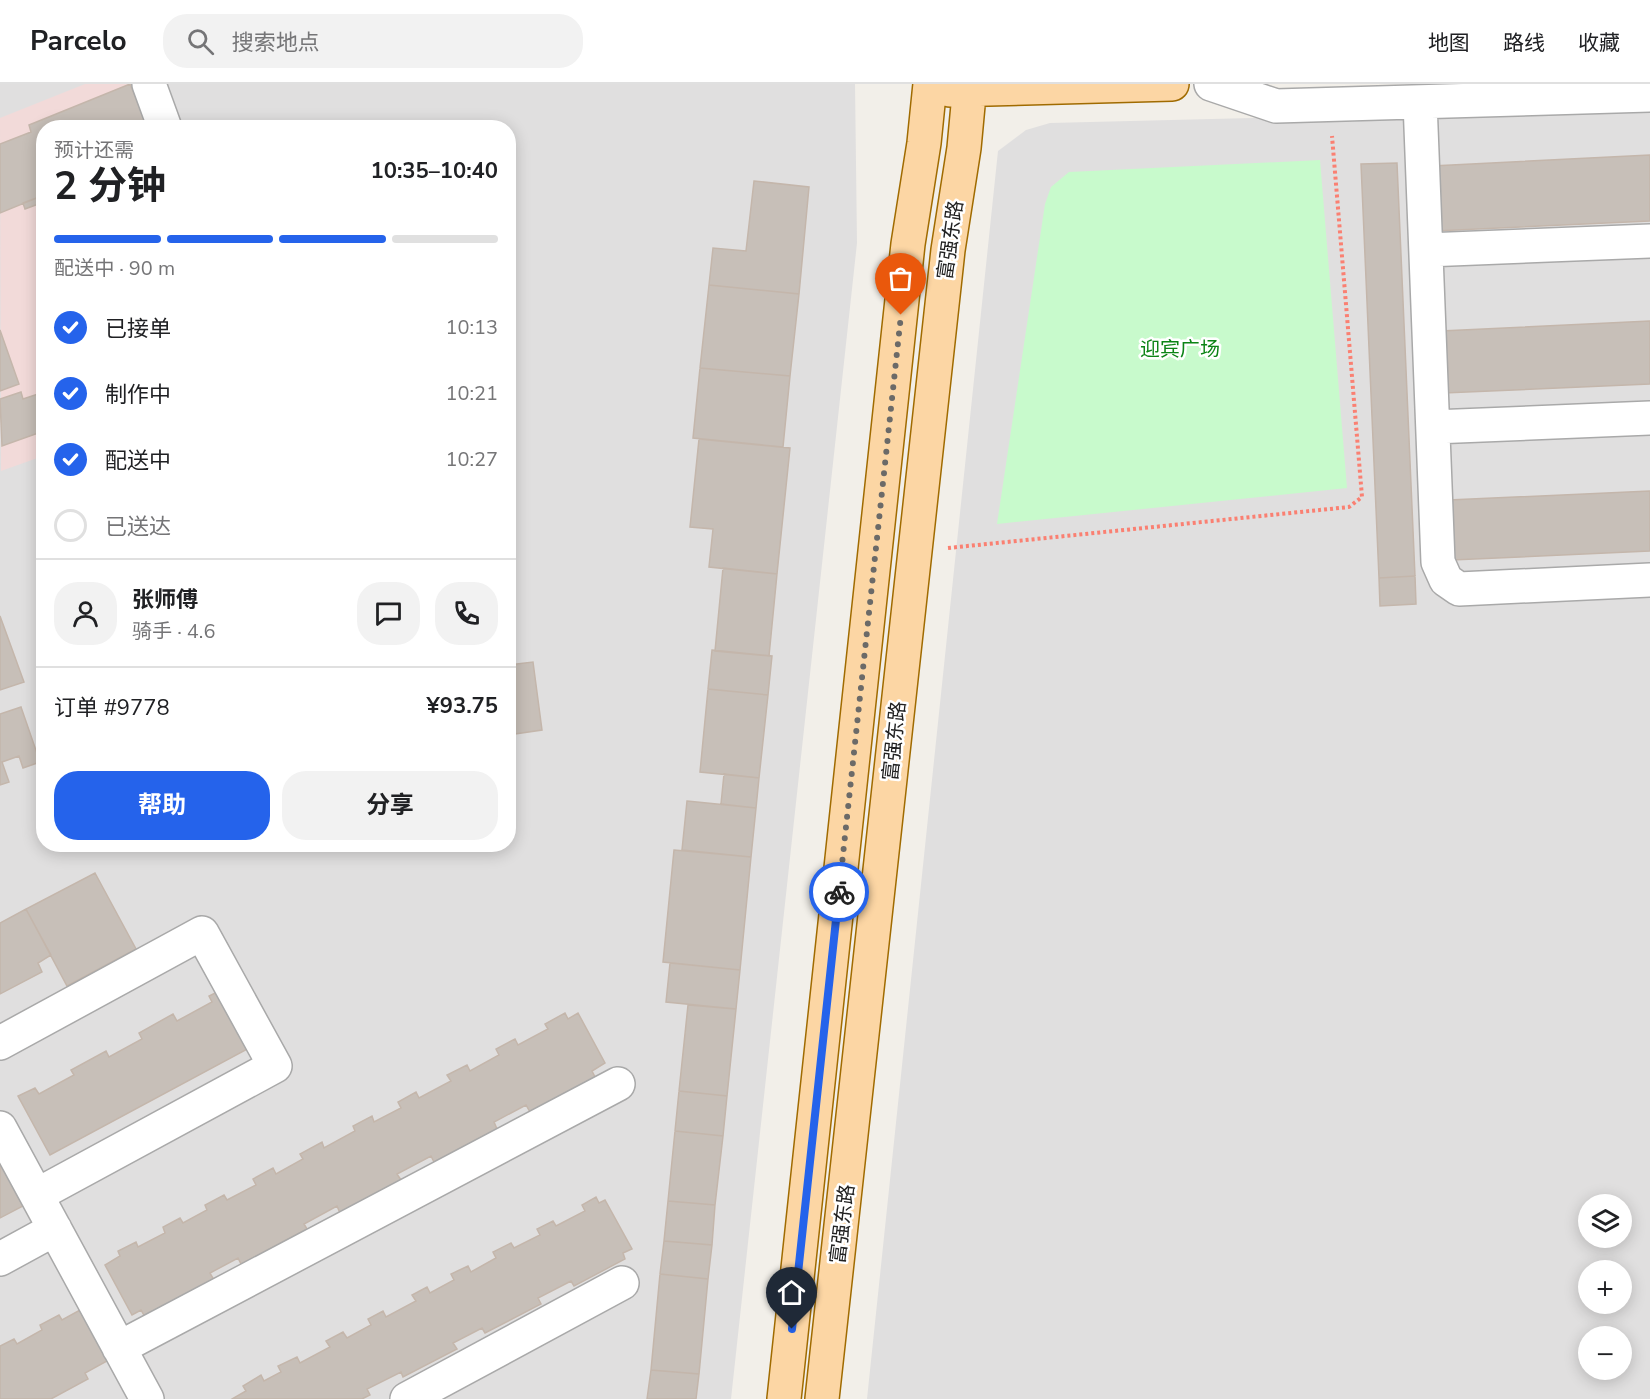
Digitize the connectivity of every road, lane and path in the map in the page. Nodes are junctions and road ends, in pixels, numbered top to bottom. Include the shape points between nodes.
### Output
1 (149, 84) edge
2 (1172, 84) edge
3 (1211, 84) edge
4 (930, 87) edge
5 (970, 87) edge
6 (1650, 95) edge
7 (1420, 102) junction
8 (1329, 104) junction
9 (162, 120) edge
10 (1650, 241) edge
11 (1426, 250) junction
12 (1650, 418) edge
13 (1433, 427) junction
14 (915, 551) junction
15 (1650, 580) edge
16 (0, 1043) edge
17 (618, 1084) dead end
18 (0, 1128) edge
19 (37, 1195) junction
20 (55, 1229) junction
21 (0, 1259) edge
22 (622, 1283) dead end
23 (119, 1348) junction
24 (147, 1399) edge
25 (407, 1399) edge
26 (784, 1399) edge
27 (822, 1399) edge

1 - 9 street
2 - 5 main road
3 - 8 street via 1276,105
4 - 5 main road
4 - 26 main road, 富强东路 via 907,255
5 - 14 main road, 富强东路
6 - 7 street
7 - 8 street
7 - 11 street
8 - 14 path via 1362,497 1349,507
10 - 11 street
11 - 13 street
12 - 13 street
13 - 15 street via 1438,562 1446,580 1459,589
14 - 27 main road, 富强东路
16 - 19 street via 202,933 275,1066
17 - 23 street
18 - 19 street
19 - 20 street
20 - 21 street
20 - 23 street
22 - 25 street
23 - 24 street

